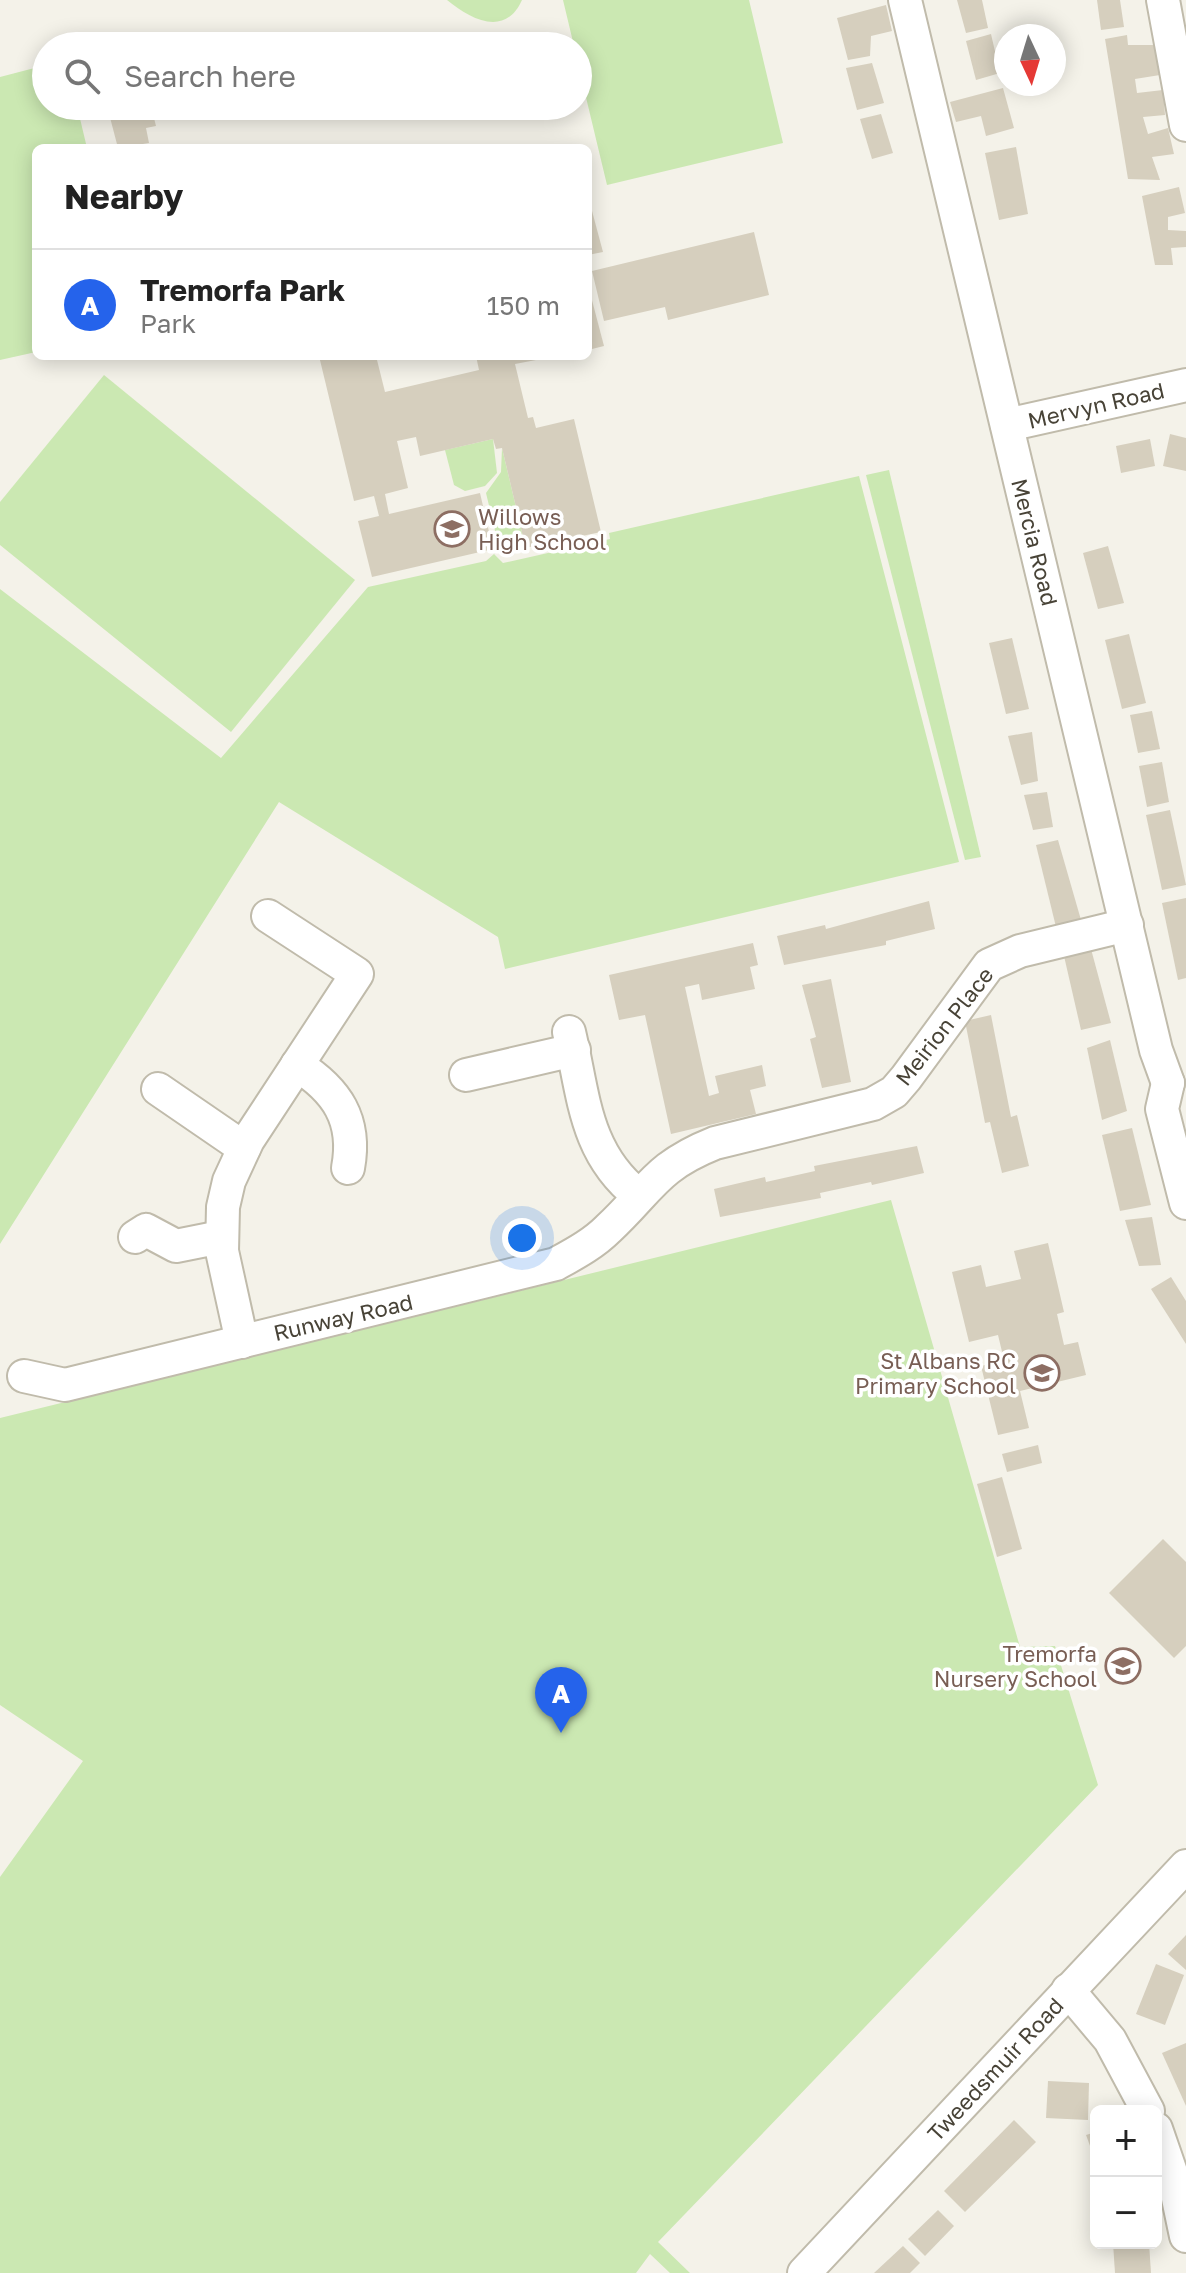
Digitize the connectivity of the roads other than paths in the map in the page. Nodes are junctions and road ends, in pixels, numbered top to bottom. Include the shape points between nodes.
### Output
1 (905, 0) edge
2 (1163, 0) edge
3 (1186, 125) edge
4 (1186, 385) edge
5 (1007, 425) junction
6 (268, 916) dead end
7 (1127, 925) junction
8 (297, 1065) junction
9 (466, 1075) dead end
10 (1177, 1084) edge
11 (158, 1089) dead end
12 (244, 1148) junction
13 (348, 1168) dead end
14 (638, 1195) junction
15 (1186, 1203) edge
16 (135, 1237) dead end
17 (221, 1237) junction
18 (242, 1342) junction
19 (24, 1376) dead end
20 (1186, 1866) edge
21 (1068, 1990) junction
22 (1145, 2105) edge
23 (1162, 2146) edge
24 (1186, 2236) edge
25 (804, 2273) edge

1 - 5 street, Mercia Road
2 - 3 street
4 - 5 street, Mervyn Road
5 - 7 street, Mercia Road
6 - 8 street via 357,974
7 - 10 street, Mercia Road via 1156,1050
7 - 14 street, Meirion Place via 1020,951 989,965 887,1097 715,1143 675,1162
8 - 12 street
8 - 13 street via 330,1088 340,1102 351,1150
9 - 14 street via 572,1041 597,1148 607,1166
10 - 15 street via 1162,1109
11 - 12 street
12 - 17 street via 223,1207
14 - 18 street, Runway Road via 608,1230 556,1264
16 - 17 street via 146,1230 176,1246
17 - 18 street
18 - 19 street, Runway Road via 65,1385
20 - 21 street, Tweedsmuir Road
21 - 22 street via 1110,2040
21 - 25 street, Tweedsmuir Road
23 - 24 street

